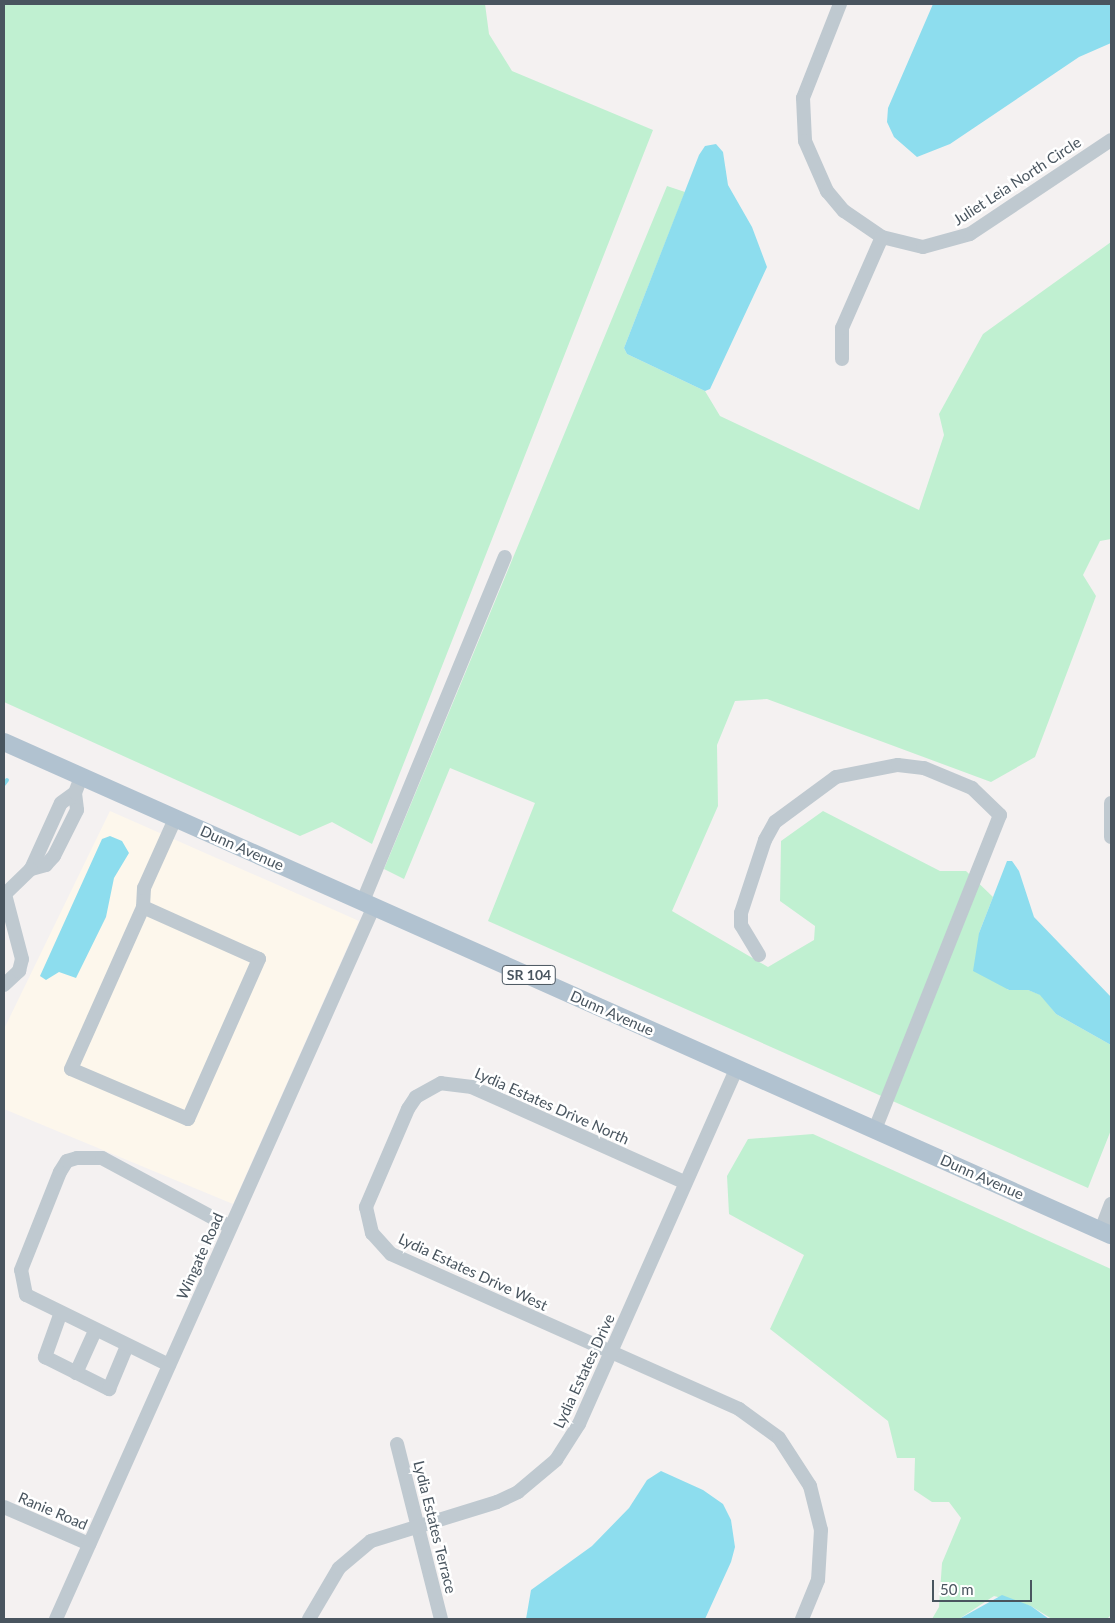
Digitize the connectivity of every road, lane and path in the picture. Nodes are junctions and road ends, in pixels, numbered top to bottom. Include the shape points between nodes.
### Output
1 (840, 4) edge
2 (1111, 140) edge
3 (882, 237) junction
4 (842, 360) dead end
5 (505, 557) dead end
6 (4, 742) edge
7 (78, 785) junction
8 (1111, 804) edge
9 (175, 819) junction
10 (1111, 837) edge
11 (5, 895) edge
12 (368, 904) junction
13 (143, 907) junction
14 (760, 955) dead end
15 (4, 985) edge
16 (737, 1068) junction
17 (875, 1129) junction
18 (385, 1158) joint
19 (684, 1182) junction
20 (1111, 1204) edge
21 (230, 1227) junction
22 (1106, 1233) edge
23 (60, 1315) junction
24 (95, 1331) junction
25 (127, 1346) junction
26 (611, 1352) junction
27 (169, 1365) junction
28 (76, 1373) junction
29 (397, 1444) dead end
30 (4, 1507) edge
31 (417, 1524) junction
32 (89, 1544) junction
33 (56, 1619) edge
34 (309, 1619) edge
35 (441, 1619) edge
36 (802, 1619) edge

1 - 3 street, Juliet Leia North Circle via 803,98 806,141 827,191 844,211
2 - 3 street, Juliet Leia North Circle via 970,234 923,247
3 - 4 street via 842,328
5 - 12 street, Wingate Road
6 - 7 main road, Dunn Avenue / SR 104
7 - 9 main road, Dunn Avenue / SR 104
7 - 11 street via 61,803 32,869
8 - 10 street
9 - 12 main road, Dunn Avenue / SR 104
9 - 13 street via 144,888
11 - 15 street via 22,959 19,971
12 - 16 main road, Dunn Avenue / SR 104
12 - 21 street, Wingate Road
13 - 13 street via 71,1069 188,1119 259,959
14 - 17 street via 741,925 740,913 765,840 775,822 836,777 898,765 924,768 972,788 1000,815
16 - 17 main road, Dunn Avenue / SR 104
16 - 19 street, Lydia Estates Drive
17 - 22 main road, Dunn Avenue / SR 104
18 - 19 street, Lydia Estates Drive North via 416,1096 441,1083 457,1083
18 - 26 street, Lydia Estates Drive West via 366,1207 372,1233 380,1244 400,1258
19 - 26 street, Lydia Estates Drive
20 - 22 street
21 - 23 street via 130,1176 124,1167 67,1161 21,1270 26,1295
21 - 27 street, Wingate Road
23 - 24 street
23 - 28 street via 45,1357
24 - 25 street
24 - 28 street
25 - 27 street
25 - 28 street via 109,1388
26 - 31 street, Lydia Estates Drive via 572,1436 545,1471 497,1502
26 - 36 street, Lydia Estates Drive West via 739,1409 766,1427 790,1452 810,1486 821,1530 818,1580
27 - 32 street, Wingate Road
29 - 31 street, Lydia Estates Terrace
30 - 32 street, Ranie Road
31 - 34 street, Lydia Estates Drive via 384,1535 355,1553 327,1584
31 - 35 street, Lydia Estates Terrace
32 - 33 street, Wingate Road

